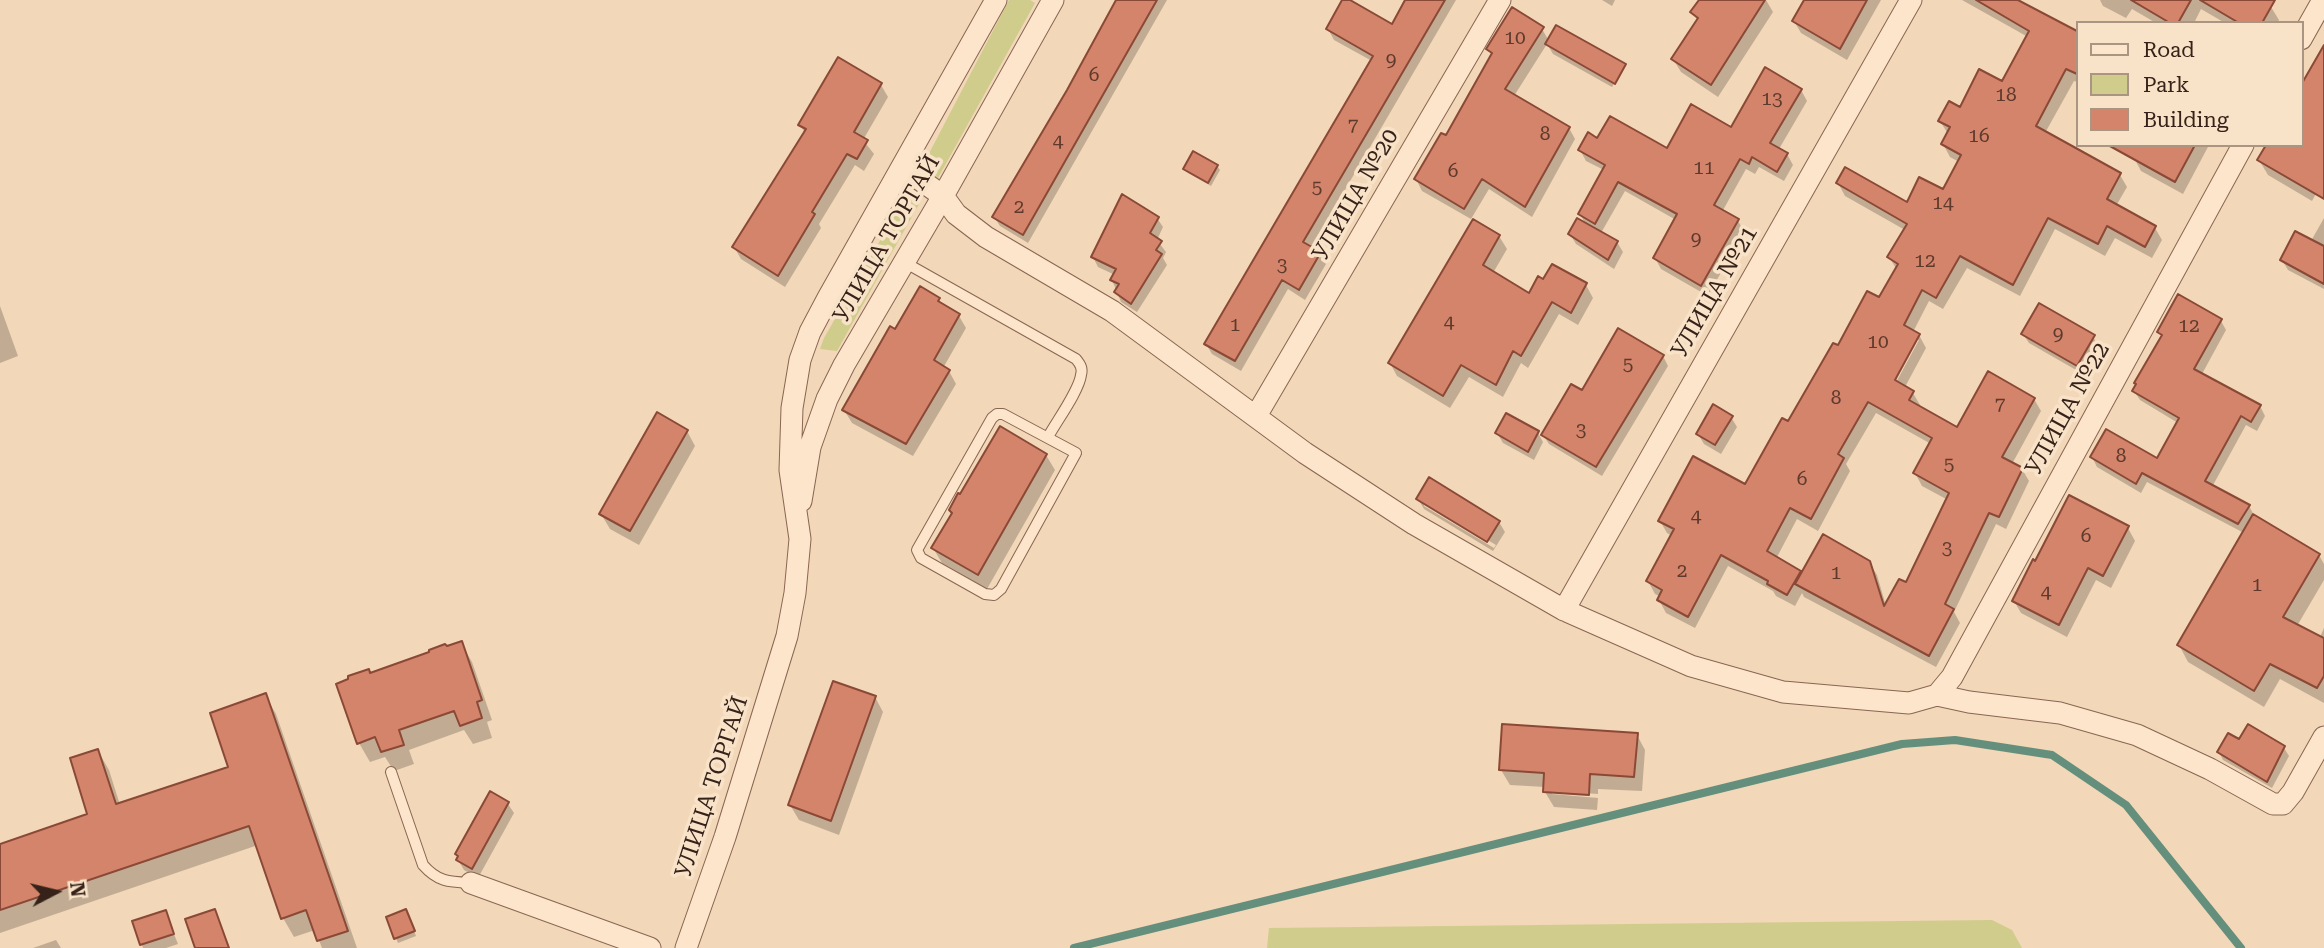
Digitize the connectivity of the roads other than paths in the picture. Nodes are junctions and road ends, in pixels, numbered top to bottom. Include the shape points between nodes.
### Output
1 (996, 0) edge
2 (1053, 0) edge
3 (1500, 0) edge
4 (1911, 0) edge
5 (2323, 0) edge
6 (2303, 35) edge
7 (2242, 147) edge
8 (902, 167) junction
9 (943, 196) junction
10 (904, 262) junction
11 (1256, 416) junction
12 (1048, 438) junction
13 (799, 517) junction
14 (1564, 610) junction
15 (1937, 695) junction
16 (2324, 737) edge
17 (391, 772) dead end
18 (471, 883) joint
19 (649, 948) edge
20 (687, 948) edge

1 - 8 street, УЛИЦА ТОРГАЙ
2 - 9 street, УЛИЦА ТОРГАЙ
3 - 11 street, УЛИЦА №20
4 - 14 street, УЛИЦА №21
5 - 6 street
7 - 15 street, УЛИЦА №22 via 1952,677
8 - 9 street
8 - 13 street, УЛИЦА ТОРГАЙ via 810,332 800,360 790,449
9 - 10 street, УЛИЦА ТОРГАЙ
9 - 11 street via 956,214 986,237 1112,311
10 - 12 lane via 1076,359 1082,373 1079,383
10 - 13 street, УЛИЦА ТОРГАЙ via 827,399 810,447
11 - 14 street via 1414,524
12 - 12 lane via 1076,453 1001,589 985,594 917,555 992,418 1003,414
13 - 20 street, УЛИЦА ТОРГАЙ via 795,593 787,636
14 - 15 street via 1691,666 1783,692 1909,703
15 - 16 street via 2060,713 2137,735 2273,804 2283,804 2293,792
17 - 18 lane via 423,865 434,877
18 - 19 street

